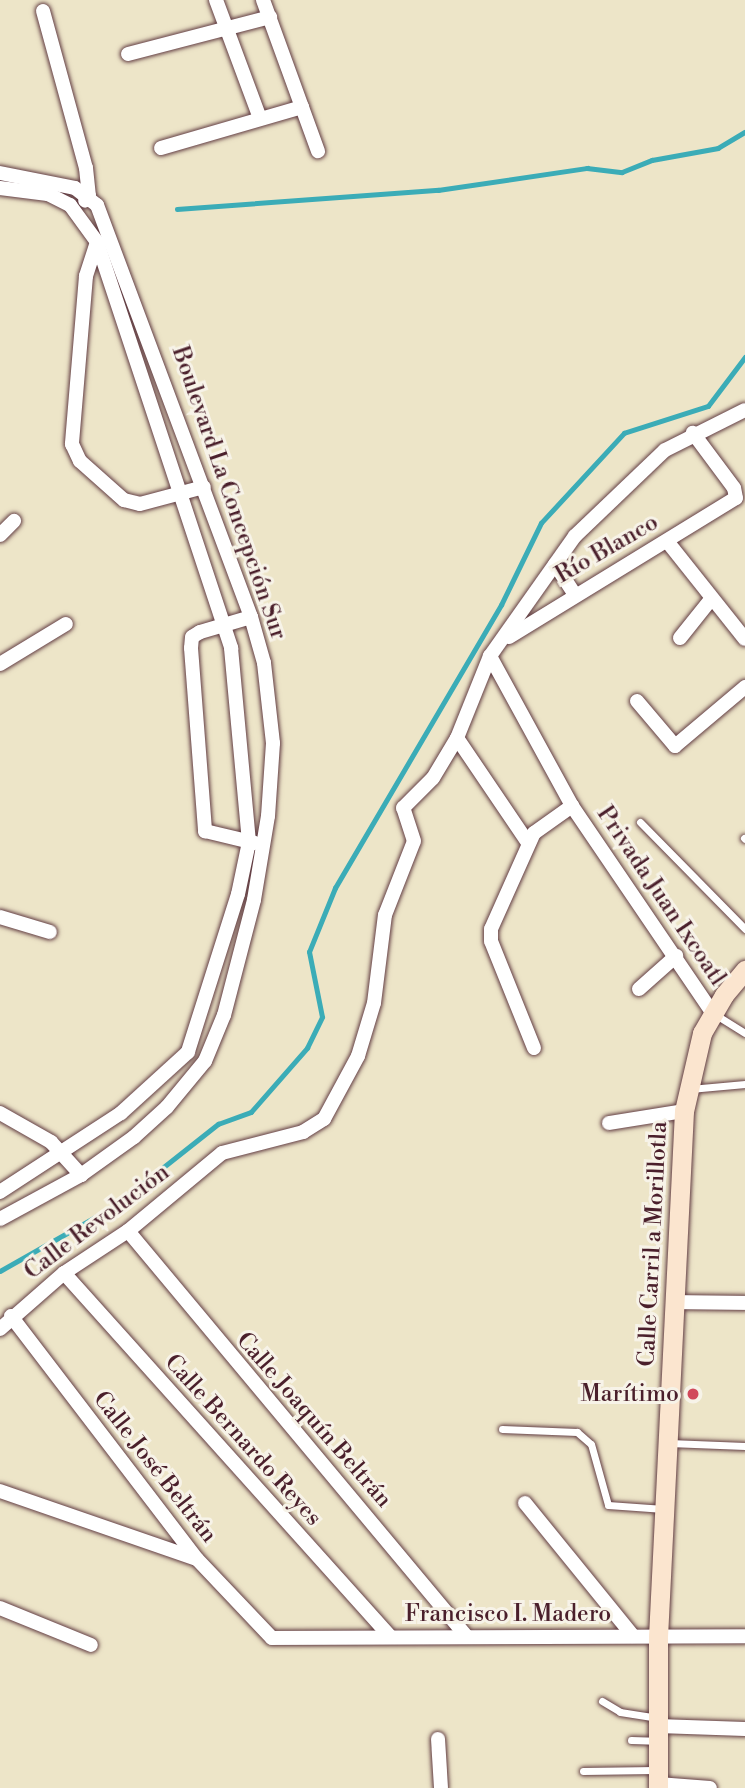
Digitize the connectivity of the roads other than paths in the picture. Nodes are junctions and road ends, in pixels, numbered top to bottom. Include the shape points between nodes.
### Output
1 (216, 0) edge
2 (263, 0) edge
3 (43, 10) dead end
4 (270, 17) junction
5 (228, 31) junction
6 (128, 54) dead end
7 (302, 107) junction
8 (260, 118) junction
9 (161, 148) dead end
10 (318, 151) dead end
11 (0, 173) edge
12 (0, 188) edge
13 (89, 196) junction
14 (76, 209) junction
15 (97, 242) junction
16 (745, 410) edge
17 (693, 433) junction
18 (204, 487) junction
19 (178, 495) junction
20 (14, 521) dead end
21 (0, 535) edge
22 (667, 541) junction
23 (555, 564) junction
24 (574, 593) junction
25 (712, 598) junction
26 (251, 617) junction
27 (66, 624) dead end
28 (224, 625) junction
29 (680, 638) dead end
30 (745, 639) edge
31 (502, 642) junction
32 (490, 656) junction
33 (0, 664) edge
34 (745, 687) edge
35 (638, 701) dead end
36 (457, 738) junction
37 (572, 806) junction
38 (640, 822) dead end
39 (528, 842) junction
40 (256, 844) junction
41 (0, 917) edge
42 (745, 929) edge
43 (50, 932) dead end
44 (676, 956) junction
45 (745, 970) edge
46 (639, 989) dead end
47 (712, 1012) junction
48 (745, 1033) edge
49 (534, 1048) dead end
50 (745, 1084) edge
51 (688, 1090) junction
52 (684, 1111) junction
53 (0, 1113) edge
54 (609, 1123) dead end
55 (63, 1153) junction
56 (81, 1175) junction
57 (0, 1192) edge
58 (0, 1219) edge
59 (128, 1231) junction
60 (64, 1273) junction
61 (676, 1302) junction
62 (745, 1303) edge
63 (10, 1316) junction
64 (0, 1329) edge
65 (502, 1429) dead end
66 (668, 1443) junction
67 (745, 1446) edge
68 (0, 1491) edge
69 (525, 1503) dead end
70 (665, 1509) junction
71 (197, 1559) junction
72 (0, 1608) edge
73 (390, 1636) junction
74 (633, 1636) junction
75 (658, 1636) junction
76 (745, 1636) edge
77 (467, 1637) junction
78 (272, 1638) joint
79 (91, 1645) dead end
80 (602, 1701) dead end
81 (658, 1729) junction
82 (745, 1729) edge
83 (438, 1739) dead end
84 (631, 1740) dead end
85 (583, 1772) dead end
86 (658, 1781) edge
87 (441, 1788) edge
88 (710, 1788) edge

1 - 5 street
2 - 4 street
3 - 13 street via 86,169
4 - 5 street
4 - 7 street
5 - 6 street
5 - 8 street
7 - 8 street
7 - 10 street
8 - 9 street
11 - 13 street via 75,188
12 - 14 street via 48,194
13 - 14 street
13 - 18 street, Boulevard La Concepción Sur via 130,284
14 - 15 street, Boulevard La Concepción Sur
15 - 19 street, Boulevard La Concepción Sur
15 - 19 street via 86,276 72,444 80,461 124,500 140,504
16 - 17 street
17 - 22 street, Río Blanco via 734,488 736,498
17 - 23 street via 655,460 575,536
18 - 19 street
18 - 26 street, Boulevard La Concepción Sur
19 - 28 street, Boulevard La Concepción Sur
20 - 21 street
22 - 24 street, Río Blanco
22 - 25 street
23 - 24 street
23 - 31 street
24 - 31 street, Río Blanco
25 - 29 street
25 - 30 street
26 - 28 street
26 - 40 street, Boulevard La Concepción Sur via 264,663 273,743
27 - 33 street
28 - 40 street, Boulevard La Concepción Sur via 231,648
28 - 40 street via 192,637 205,831
31 - 32 street
32 - 36 street
32 - 37 street, Privada Juan Ixcoatl
34 - 35 street via 675,746
36 - 39 street
36 - 59 street, Calle Revolución via 433,778 403,808 414,841 386,915 374,1003 358,1056 324,1119 303,1132 222,1153
37 - 39 street, Privada Juan Ixcoatl
37 - 44 street, Privada Juan Ixcoatl
38 - 42 lane
39 - 49 street, Privada Juan Ixcoatl via 491,929 491,941
40 - 55 street, Boulevard La Concepción Sur via 188,1052 121,1113
40 - 56 street, Boulevard La Concepción Sur via 225,1015 205,1061 167,1107
41 - 43 street
44 - 46 street
44 - 47 street, Privada Juan Ixcoatl
45 - 47 street, Calle Carril a Morillotla
47 - 48 lane
47 - 51 street, Calle Carril a Morillotla
50 - 51 lane
51 - 52 street, Calle Carril a Morillotla
52 - 54 street
52 - 61 street, Calle Carril a Morillotla
53 - 55 street via 23,1122
55 - 56 street
55 - 57 street, Boulevard La Concepción Sur
56 - 58 street, Boulevard La Concepción Sur
59 - 60 street, Calle Revolución
59 - 77 street, Calle Joaquín Beltrán
60 - 63 street, Calle Revolución
60 - 73 street, Calle Bernardo Reyes
61 - 62 street
61 - 66 street, Calle Carril a Morillotla
63 - 64 street, Calle Revolución
63 - 71 street, Calle José Beltrán
65 - 70 lane via 577,1432 591,1444 608,1505
66 - 67 lane
66 - 70 street, Calle Carril a Morillotla
68 - 71 street
69 - 74 street
70 - 75 street, Calle Carril a Morillotla
71 - 78 street, Calle José Beltrán
72 - 79 street
73 - 77 street, Francisco I. Madero
73 - 78 street, Francisco I. Madero
74 - 75 street, Francisco I. Madero
74 - 77 street, Francisco I. Madero
75 - 76 street, Francisco I. Madero
75 - 81 street, Calle Carril a Morillotla
80 - 81 lane
81 - 82 street
81 - 84 lane
81 - 86 street, Calle Carril a Morillotla
83 - 87 street
85 - 86 lane
86 - 88 street

